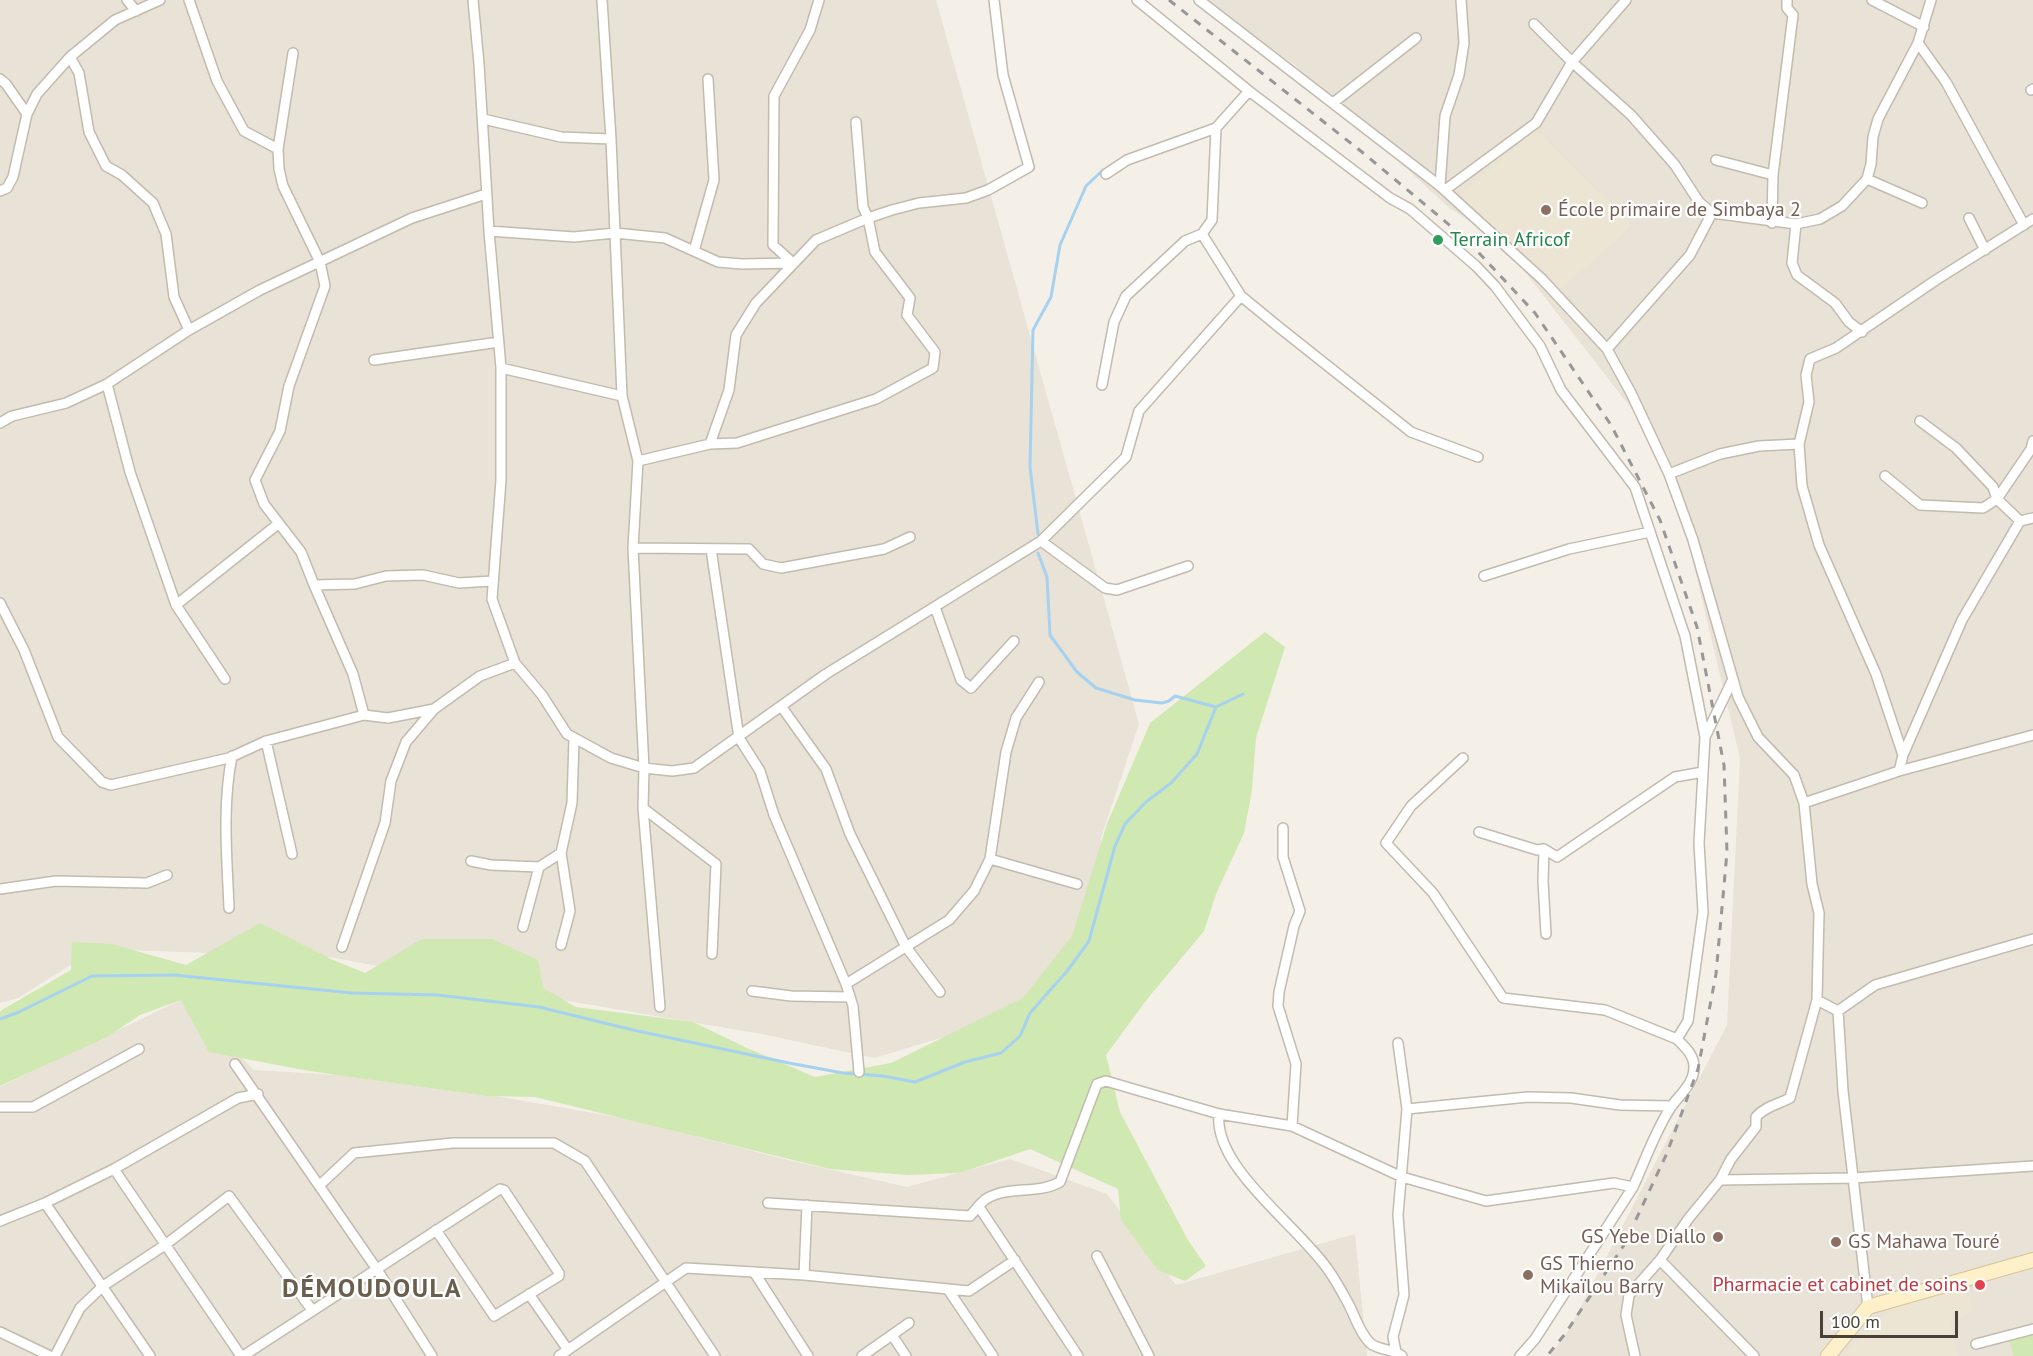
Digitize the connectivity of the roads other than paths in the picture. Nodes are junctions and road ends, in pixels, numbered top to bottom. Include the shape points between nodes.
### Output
1 (127, 0) edge
2 (160, 0) edge
3 (189, 0) edge
4 (473, 0) edge
5 (602, 0) edge
6 (819, 0) edge
7 (994, 0) edge
8 (1137, 0) edge
9 (1199, 0) edge
10 (1461, 0) edge
11 (1626, 0) edge
12 (1787, 0) edge
13 (1872, 0) edge
14 (1931, 0) edge
15 (1213, 4) edge
16 (136, 11) junction
17 (1534, 24) dead end
18 (1924, 27) junction
19 (1416, 38) dead end
20 (1918, 43) junction
21 (293, 53) dead end
22 (70, 57) junction
23 (1572, 62) junction
24 (0, 79) edge
25 (708, 79) dead end
26 (1249, 91) junction
27 (1334, 103) junction
28 (27, 114) junction
29 (483, 119) junction
30 (856, 122) dead end
31 (1216, 128) junction
32 (611, 139) junction
33 (278, 149) junction
34 (1716, 160) dead end
35 (1106, 174) dead end
36 (1773, 175) junction
37 (1867, 179) junction
38 (1443, 188) junction
39 (0, 191) edge
40 (486, 194) junction
41 (1922, 203) dead end
42 (1712, 213) junction
43 (867, 218) junction
44 (1969, 218) dead end
45 (2029, 222) edge
46 (1772, 223) junction
47 (1797, 224) junction
48 (489, 231) junction
49 (615, 233) junction
50 (1202, 234) junction
51 (1985, 250) junction
52 (694, 251) junction
53 (320, 262) junction
54 (793, 263) junction
55 (1242, 296) junction
56 (189, 330) junction
57 (1862, 332) junction
58 (499, 342) junction
59 (1607, 349) junction
60 (374, 360) dead end
61 (501, 368) junction
62 (107, 384) junction
63 (1102, 385) dead end
64 (622, 396) junction
65 (1920, 421) dead end
66 (0, 423) edge
67 (2033, 441) edge
68 (710, 444) junction
69 (1799, 444) junction
70 (1478, 457) dead end
71 (638, 461) junction
72 (1669, 474) junction
73 (1885, 476) dead end
74 (1997, 499) junction
75 (2033, 518) edge
76 (2020, 521) junction
77 (278, 524) junction
78 (1650, 532) junction
79 (910, 537) dead end
80 (1041, 542) junction
81 (633, 548) junction
82 (711, 549) junction
83 (1188, 566) dead end
84 (1484, 576) dead end
85 (492, 581) junction
86 (314, 585) junction
87 (0, 603) edge
88 (176, 605) junction
89 (935, 607) junction
90 (1014, 640) dead end
91 (515, 663) junction
92 (225, 679) dead end
93 (1733, 679) junction
94 (1039, 682) dead end
95 (781, 705) junction
96 (434, 709) junction
97 (364, 715) junction
98 (2033, 735) edge
99 (1705, 736) junction
100 (740, 738) junction
101 (574, 739) junction
102 (266, 741) junction
103 (1903, 755) junction
104 (232, 756) junction
105 (1463, 758) dead end
106 (644, 768) junction
107 (1899, 771) junction
108 (1703, 772) junction
109 (1804, 803) junction
110 (643, 808) junction
111 (1283, 828) dead end
112 (1479, 832) dead end
113 (1544, 849) junction
114 (561, 853) junction
115 (292, 854) dead end
116 (990, 858) junction
117 (471, 861) dead end
118 (539, 867) junction
119 (167, 875) dead end
120 (1077, 884) dead end
121 (0, 889) edge
122 (229, 908) dead end
123 (523, 927) dead end
124 (1546, 934) dead end
125 (2033, 939) edge
126 (561, 945) dead end
127 (342, 947) dead end
128 (906, 947) junction
129 (712, 954) dead end
130 (846, 984) junction
131 (752, 991) dead end
132 (940, 992) dead end
133 (850, 997) junction
134 (1817, 1000) junction
135 (660, 1007) dead end
136 (1838, 1011) junction
137 (1677, 1039) junction
138 (1398, 1043) dead end
139 (139, 1049) dead end
140 (235, 1064) dead end
141 (859, 1072) dead end
142 (258, 1094) junction
143 (1672, 1106) junction
144 (0, 1107) edge
145 (1407, 1109) junction
146 (1219, 1114) junction
147 (1292, 1126) junction
148 (2033, 1166) edge
149 (114, 1169) junction
150 (1402, 1177) junction
151 (1853, 1178) junction
152 (1719, 1180) junction
153 (321, 1185) junction
154 (1633, 1187) junction
155 (45, 1203) junction
156 (768, 1203) dead end
157 (807, 1205) junction
158 (979, 1207) junction
159 (0, 1221) edge
160 (436, 1230) junction
161 (165, 1245) junction
162 (1097, 1256) dead end
163 (1015, 1260) junction
164 (1660, 1260) junction
165 (2033, 1260) edge
166 (376, 1268) junction
167 (754, 1272) junction
168 (804, 1275) junction
169 (665, 1281) junction
170 (103, 1286) junction
171 (949, 1291) junction
172 (529, 1294) junction
173 (1868, 1307) junction
174 (312, 1310) junction
175 (909, 1323) dead end
176 (2033, 1329) edge
177 (0, 1332) edge
178 (892, 1335) junction
179 (1976, 1344) dead end
180 (568, 1350) junction
181 (1399, 1354) edge
182 (50, 1356) edge
183 (55, 1356) edge
184 (150, 1356) edge
185 (242, 1356) edge
186 (432, 1356) edge
187 (559, 1356) edge
188 (715, 1356) edge
189 (808, 1356) edge
190 (862, 1356) edge
191 (906, 1356) edge
192 (993, 1356) edge
193 (1078, 1356) edge
194 (1149, 1356) edge
195 (1520, 1356) edge
196 (1635, 1356) edge
197 (1755, 1356) edge
198 (1828, 1356) edge

1 - 16 street
2 - 16 street
3 - 33 street via 217,81 244,131
4 - 29 street
5 - 32 street
6 - 54 street via 810,30 774,96 773,245
7 - 43 street via 1003,75 1029,167 966,198 919,203
8 - 26 street
9 - 15 street
10 - 38 street via 1464,44 1459,75 1445,116
11 - 23 street
12 - 36 street via 1793,15
13 - 18 street
14 - 18 street
15 - 27 street
16 - 22 street via 115,20
17 - 23 street
18 - 20 street
19 - 27 street
20 - 37 street via 1878,118
20 - 45 street via 1946,82
21 - 33 street
22 - 28 street via 37,94
22 - 56 street via 79,73 89,132 106,166 153,203 166,234 174,297
23 - 38 street via 1536,123
23 - 42 street via 1631,115
24 - 28 street
25 - 52 street via 714,180
26 - 31 street
26 - 78 street via 1410,209 1495,286 1540,346 1561,390 1635,488
27 - 38 street
28 - 39 street via 13,177 7,188
29 - 32 street via 561,137
29 - 40 street
30 - 43 street
31 - 35 street via 1127,160
31 - 50 street via 1212,220
32 - 49 street
33 - 53 street via 283,186
34 - 36 street
36 - 46 street
37 - 41 street
37 - 47 street via 1842,206 1820,219
38 - 59 street via 1542,279
40 - 48 street
40 - 53 street via 412,218
42 - 46 street
42 - 59 street via 1690,255
43 - 54 street via 816,240
43 - 68 street via 875,252 910,298 907,315 935,352 933,368 876,399 737,443
44 - 51 street
45 - 51 street
46 - 47 street
47 - 57 street via 1792,263 1797,275 1835,303
48 - 49 street via 574,237
48 - 58 street
49 - 52 street via 665,238
49 - 64 street
50 - 55 street
50 - 63 street via 1185,241 1126,296 1114,322
51 - 57 street
52 - 54 street via 718,262
53 - 56 street
53 - 77 street via 326,286 289,386 280,431 255,480 264,504
54 - 68 street via 756,303 736,335 729,390
55 - 70 street via 1411,432
55 - 80 street via 1139,411 1126,457
56 - 62 street
57 - 69 street via 1810,359 1806,375 1809,402
58 - 60 street
58 - 61 street
59 - 72 street
61 - 64 street
61 - 85 street via 501,480
62 - 66 street via 66,403 12,416
62 - 88 street via 130,472
64 - 71 street
65 - 74 street via 1956,448 1993,488
67 - 74 street
68 - 71 street
69 - 72 street via 1759,446 1720,454
69 - 103 street via 1802,486 1819,544 1876,674
71 - 81 street
72 - 93 street via 1693,540
73 - 74 street via 1920,505 1983,508
74 - 76 street
75 - 76 street
76 - 103 street via 1962,620
77 - 86 street via 301,552
77 - 88 street
78 - 84 street via 1569,549
78 - 99 street via 1685,636
79 - 82 street via 884,549 781,568 763,564 749,549
80 - 83 street via 1105,588 1117,590
80 - 89 street
81 - 82 street
81 - 106 street
82 - 100 street
85 - 86 street via 459,583 423,575
85 - 91 street via 492,599
86 - 97 street via 353,674
87 - 104 street via 24,650 58,737 102,782 111,785
88 - 92 street
89 - 90 street via 961,680 971,688
89 - 95 street
91 - 96 street via 480,676
91 - 101 street
93 - 99 street
93 - 109 street via 1758,737 1794,775
94 - 116 street via 1016,718 1006,752
95 - 100 street
95 - 128 street via 826,769 850,834
96 - 97 street via 388,718
96 - 127 street via 406,742 391,781 385,824
97 - 102 street
98 - 107 street
99 - 108 street
100 - 106 street via 694,768
100 - 130 street via 760,771 774,815
101 - 106 street via 611,758
101 - 114 street via 572,803
102 - 104 street
102 - 115 street
103 - 107 street
104 - 122 street via 226,837
105 - 137 street via 1411,806 1386,843 1433,893 1503,998 1605,1010
106 - 110 street
107 - 109 street
108 - 113 street via 1676,777 1557,857
108 - 137 street via 1699,843 1702,912 1688,1021
109 - 134 street via 1812,884 1819,913
110 - 129 street via 716,864
110 - 135 street
111 - 147 street via 1283,857 1300,911 1278,1006 1296,1064
112 - 113 street
113 - 124 street
114 - 118 street
114 - 126 street via 570,910
116 - 120 street
116 - 128 street via 974,891 949,920
117 - 118 street
118 - 123 street
119 - 121 street via 147,883 57,881
125 - 136 street via 1875,985
128 - 130 street
128 - 132 street
130 - 133 street
131 - 133 street
133 - 141 street
134 - 136 street
134 - 152 street via 1790,1098 1761,1111 1756,1127
136 - 151 street
137 - 143 street via 1689,1051 1694,1067 1688,1087
138 - 145 street
139 - 144 street via 33,1107
140 - 142 street
142 - 149 street via 238,1098
142 - 153 street
143 - 145 street via 1528,1097
143 - 154 street
145 - 150 street
146 - 147 street
146 - 158 street via 1106,1081 1097,1084 1060,1182 1052,1187 1007,1190 984,1200
146 - 181 street via 1222,1142 1253,1190 1308,1244 1329,1271 1371,1344
147 - 150 street
148 - 151 street
149 - 155 street
149 - 161 street
150 - 154 street via 1486,1201 1614,1183
150 - 181 street via 1398,1215 1404,1295 1393,1337
151 - 152 street
151 - 173 street
152 - 164 street
153 - 166 street
153 - 169 street via 354,1153 453,1143 554,1143 585,1161
154 - 195 street via 1541,1330
155 - 159 street
155 - 170 street
156 - 157 street
157 - 158 street via 970,1216
157 - 168 street
158 - 163 street
160 - 166 street
160 - 172 street via 493,1316
160 - 172 street via 502,1189 559,1273
161 - 170 street
161 - 174 street via 229,1196
161 - 185 street
162 - 194 street
163 - 171 street via 969,1292
163 - 193 street
164 - 196 street via 1629,1295 1626,1315
164 - 197 street
165 - 173 street
166 - 174 street
166 - 186 street
167 - 168 street
167 - 169 street via 686,1268
167 - 189 street
168 - 171 street
169 - 180 street
169 - 188 street
170 - 183 street via 80,1308
170 - 184 street
171 - 192 street
172 - 180 street
173 - 198 street
174 - 185 street
175 - 178 street
176 - 179 street
177 - 182 street
178 - 190 street
178 - 191 street
180 - 187 street

